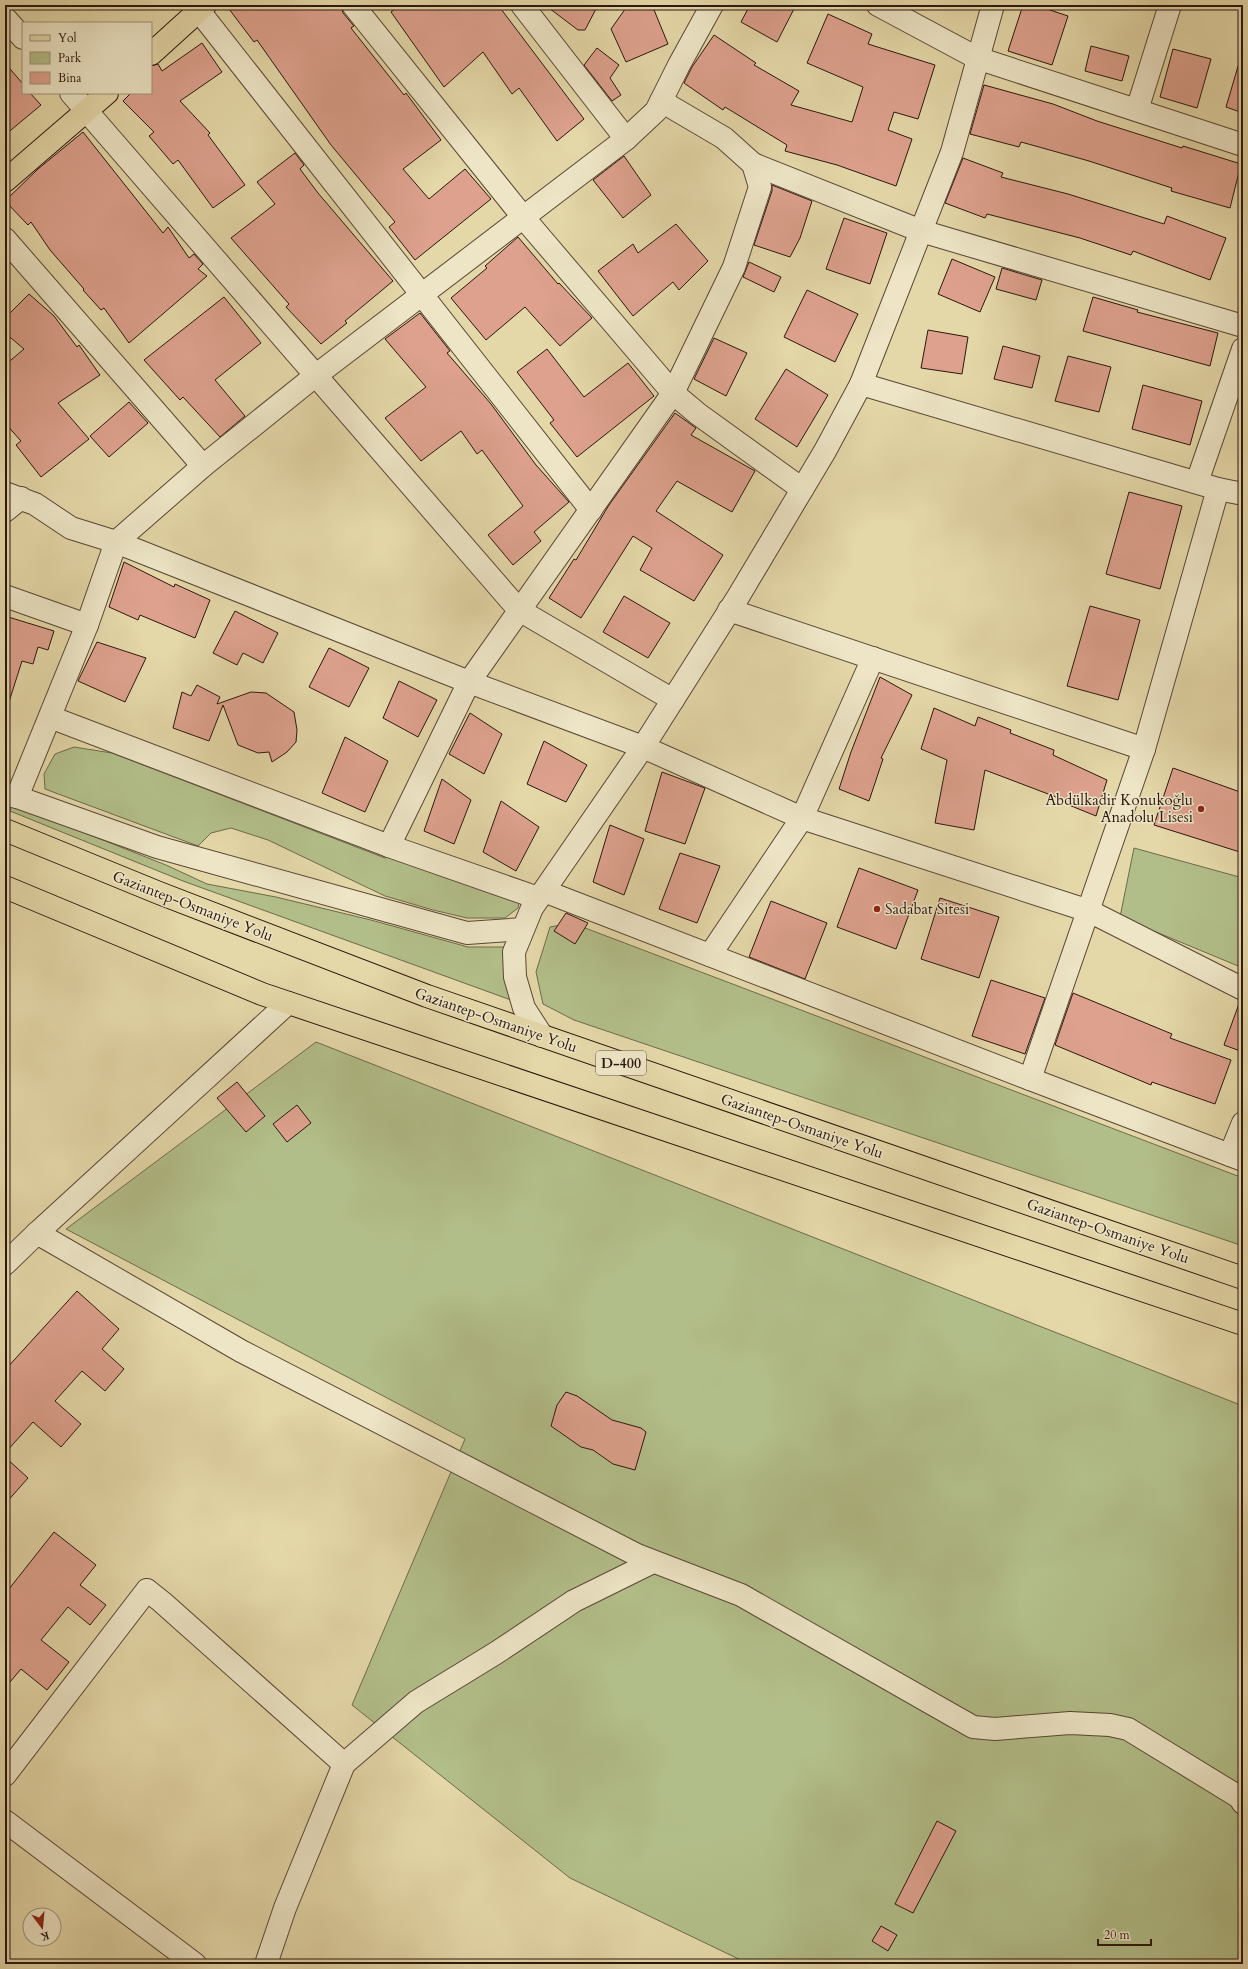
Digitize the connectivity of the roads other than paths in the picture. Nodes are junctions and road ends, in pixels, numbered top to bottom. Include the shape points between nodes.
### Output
1 (353, 5) edge
2 (522, 5) edge
3 (712, 5) edge
4 (878, 5) edge
5 (993, 5) edge
6 (1170, 5) edge
7 (202, 8) edge
8 (5, 18) edge
9 (22, 37) edge
10 (152, 53) edge
11 (977, 58) junction
12 (73, 94) edge
13 (106, 94) edge
14 (661, 100) junction
15 (1137, 110) junction
16 (87, 111) junction
17 (626, 139) junction
18 (1243, 145) edge
19 (753, 164) junction
20 (5, 181) edge
21 (523, 217) junction
22 (921, 231) junction
23 (5, 239) edge
24 (422, 294) junction
25 (1243, 326) edge
26 (1243, 349) edge
27 (315, 376) junction
28 (861, 384) junction
29 (673, 393) junction
30 (203, 466) junction
31 (1197, 482) junction
32 (802, 489) junction
33 (1218, 489) junction
34 (1243, 494) edge
35 (10, 501) edge
36 (591, 510) junction
37 (116, 542) junction
38 (5, 596) edge
39 (519, 610) junction
40 (729, 610) junction
41 (87, 625) junction
42 (873, 658) junction
43 (469, 682) junction
44 (673, 700) junction
45 (50, 717) junction
46 (643, 747) junction
47 (1144, 749) junction
48 (11, 796) edge
49 (802, 818) junction
50 (5, 830) edge
51 (389, 846) junction
52 (5, 887) edge
53 (541, 894) junction
54 (1089, 911) junction
55 (523, 929) junction
56 (710, 955) junction
57 (1243, 989) edge
58 (288, 1003) junction
59 (542, 1036) junction
60 (1030, 1079) junction
61 (1243, 1123) edge
62 (1237, 1157) edge
63 (37, 1233) junction
64 (5, 1264) edge
65 (1243, 1278) edge
66 (1243, 1324) edge
67 (652, 1562) junction
68 (344, 1764) junction
69 (5, 1775) edge
70 (1243, 1803) edge
71 (5, 1820) edge
72 (195, 1964) edge
73 (266, 1964) edge

1 - 21 street
2 - 17 street
3 - 14 street
4 - 11 street
5 - 11 street
6 - 15 street
7 - 10 main road
7 - 24 street
8 - 9 street
11 - 15 street
11 - 22 street via 952,152
12 - 16 street
13 - 16 main road
14 - 17 street via 656,111
14 - 19 street via 724,138
15 - 18 street
16 - 20 main road
16 - 27 street
17 - 21 street
19 - 22 street
19 - 29 street via 760,187 734,267
21 - 24 street
21 - 29 street
22 - 25 street
22 - 28 street
23 - 30 street
24 - 27 street
24 - 36 street
26 - 31 street
27 - 30 street
27 - 39 street
28 - 31 street
28 - 32 street
29 - 32 street
29 - 36 street
30 - 37 street
31 - 33 street
32 - 40 street
33 - 34 street
33 - 47 street
35 - 37 street via 35,504 71,528
36 - 39 street
37 - 41 street
37 - 43 street
38 - 41 street
39 - 43 street
39 - 44 street
40 - 42 street
40 - 44 street
41 - 45 street
42 - 47 street
42 - 49 street
43 - 46 street
43 - 51 street
44 - 46 street
45 - 48 street
45 - 51 street
46 - 49 street
46 - 53 street
47 - 54 street
48 - 55 street via 157,847 467,933
49 - 54 street
49 - 56 street
50 - 59 main road, Gaziantep-Osmaniye Yolu / D-400 via 412,991
51 - 53 street
52 - 58 main road
53 - 55 street
53 - 56 street
54 - 57 street
54 - 60 street
55 - 59 street via 514,952 515,977 524,1008
56 - 60 street
58 - 63 street
58 - 66 main road
59 - 65 main road, Gaziantep-Osmaniye Yolu / D-400
60 - 62 street
61 - 62 street
63 - 64 street
63 - 67 street via 241,1351
67 - 68 street via 574,1601 416,1702
67 - 70 street via 741,1595 973,1727 995,1729 1070,1723 1110,1725 1128,1729 1239,1797
68 - 69 street via 147,1590
68 - 73 street via 285,1908
71 - 72 street

